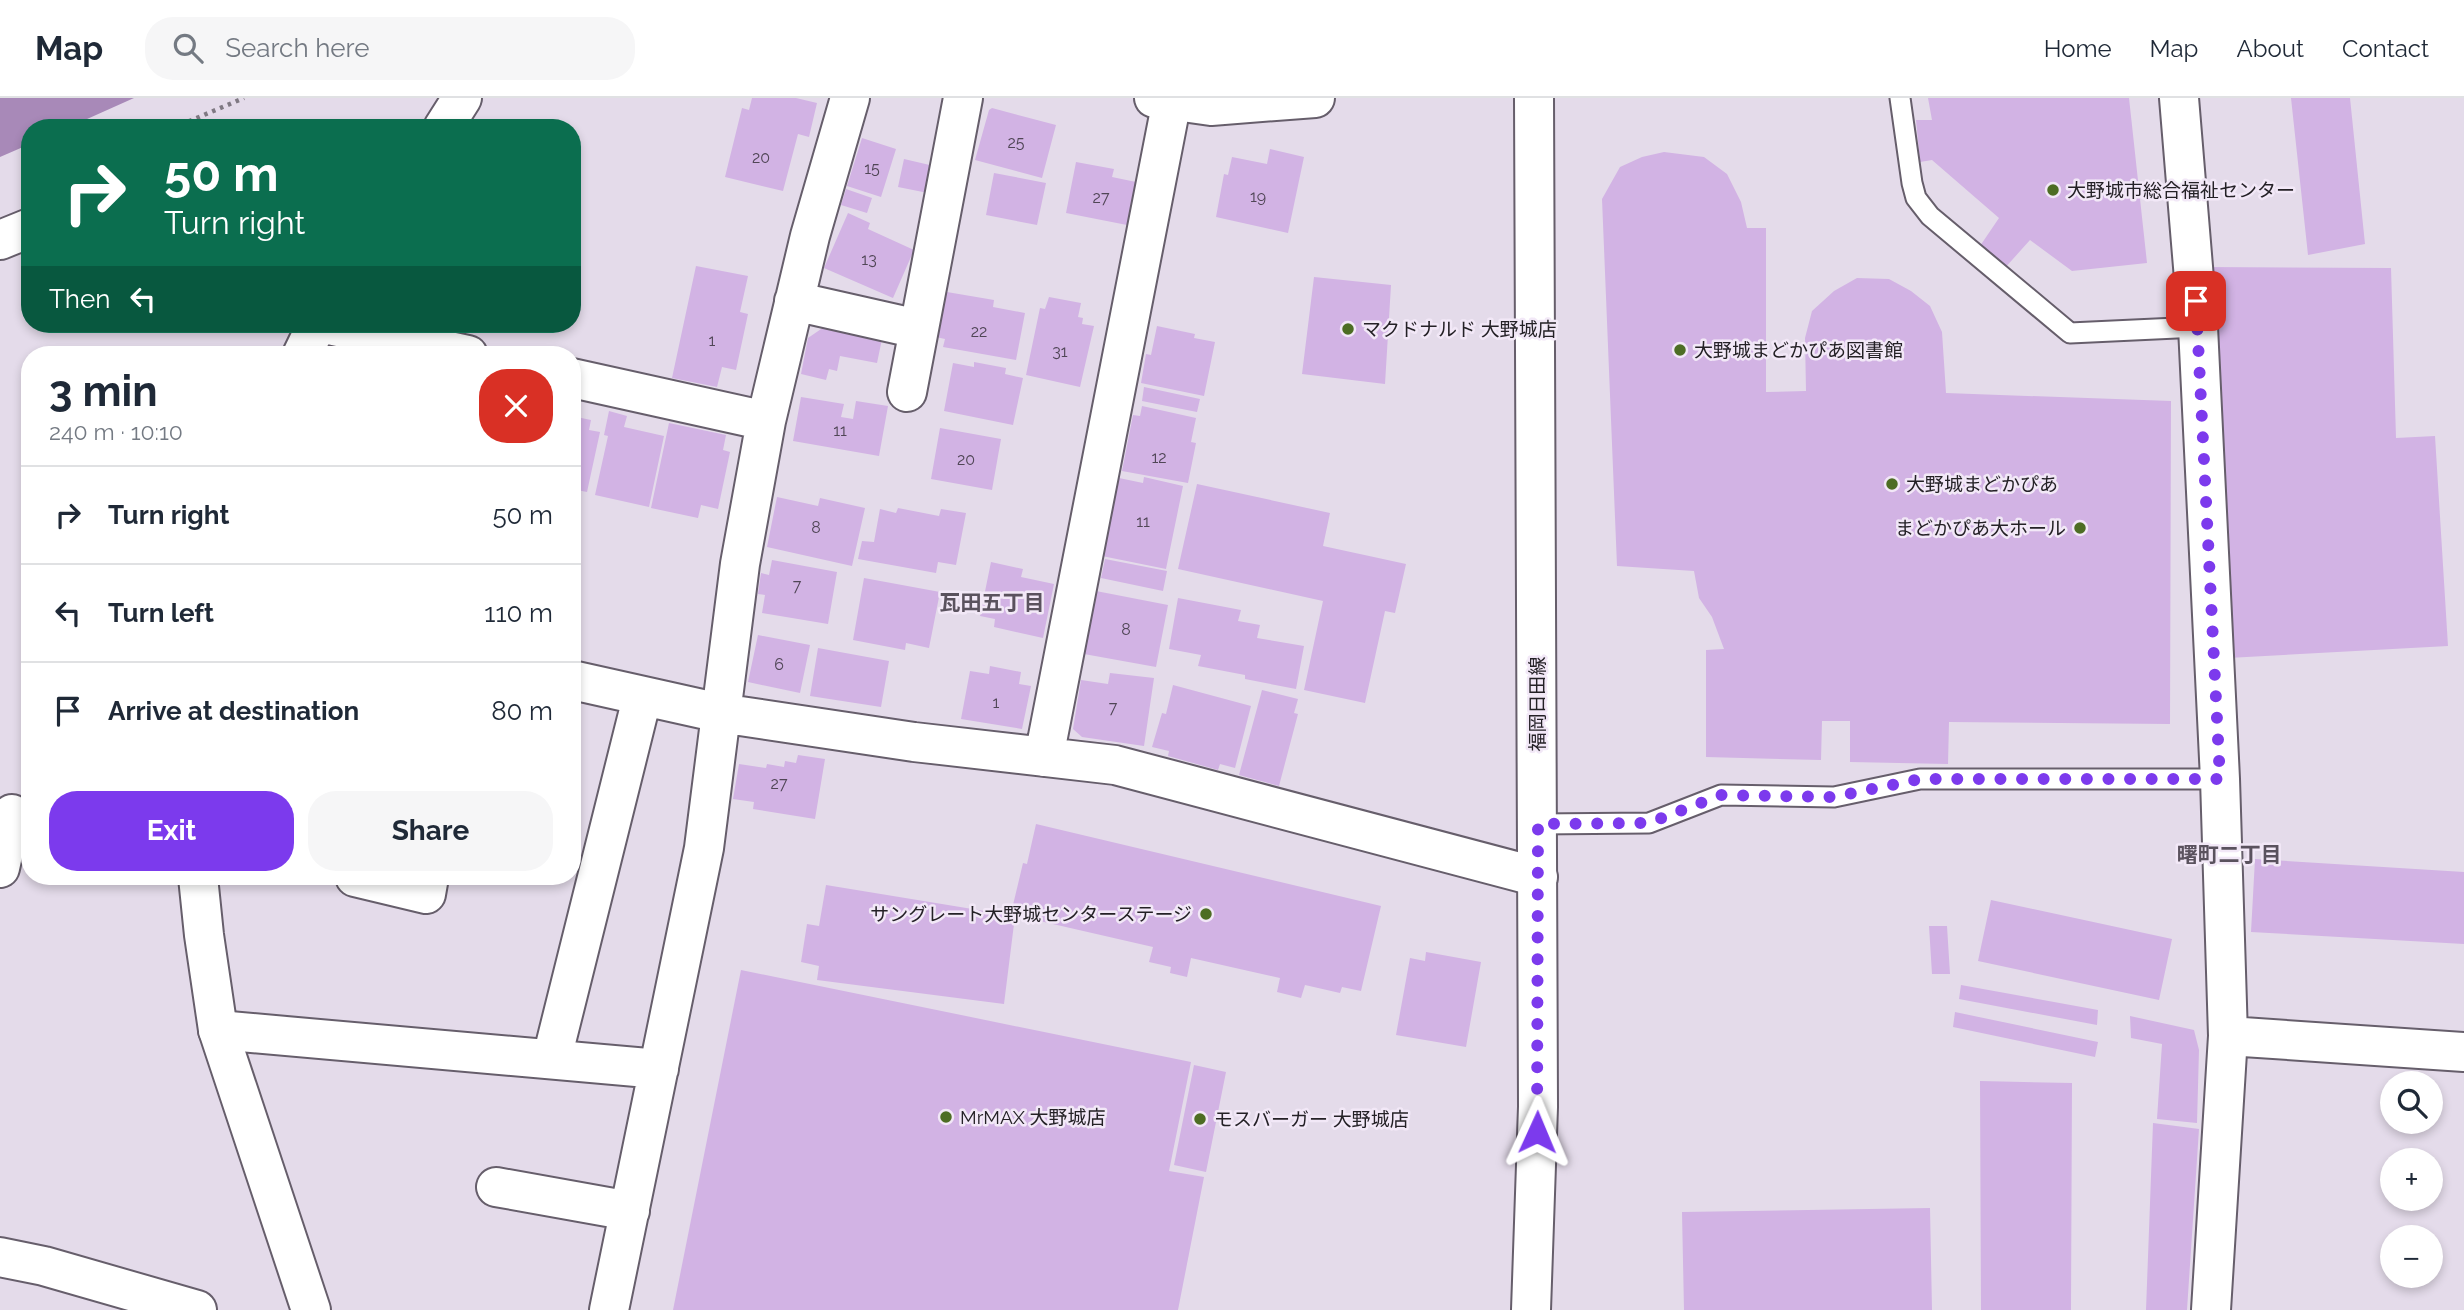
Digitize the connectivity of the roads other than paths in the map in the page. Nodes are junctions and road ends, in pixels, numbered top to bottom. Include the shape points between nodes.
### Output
1 (462, 98) edge
2 (850, 98) edge
3 (963, 98) edge
4 (1315, 98) edge
5 (1534, 98) edge
6 (1900, 98) edge
7 (2179, 98) edge
8 (1163, 99) edge
9 (1212, 102) edge
10 (449, 119) edge
11 (21, 232) edge
12 (0, 240) edge
13 (794, 301) junction
14 (2198, 327) junction
15 (918, 328) junction
16 (366, 333) edge
17 (426, 346) edge
18 (581, 380) edge
19 (907, 392) dead end
20 (766, 421) junction
21 (581, 682) edge
22 (642, 698) junction
23 (720, 713) junction
24 (1044, 757) junction
25 (2220, 779) junction
26 (14, 814) edge
27 (1538, 824) junction
28 (0, 868) edge
29 (1538, 877) junction
30 (199, 885) edge
31 (388, 885) edge
32 (428, 885) edge
33 (218, 1030) junction
34 (2228, 1036) junction
35 (2464, 1052) edge
36 (552, 1058) junction
37 (659, 1069) junction
38 (496, 1187) dead end
39 (630, 1211) junction
40 (0, 1257) edge
41 (197, 1310) edge
42 (311, 1310) edge
43 (609, 1310) edge
44 (1531, 1310) edge
45 (2211, 1310) edge

1 - 10 street
2 - 13 street
3 - 15 street
4 - 9 street
5 - 27 street, 福岡日田線
6 - 14 lane via 1916,198 1930,216 2070,333
7 - 14 street
8 - 9 street
8 - 24 street
11 - 12 street
13 - 15 street
13 - 20 street
14 - 25 street
15 - 19 street
16 - 17 street
18 - 20 street
20 - 23 street
21 - 22 street
22 - 23 street
22 - 36 street
23 - 24 street
23 - 37 street via 704,848
24 - 29 street via 1115,765
25 - 27 lane via 1920,779 1834,797 1721,795 1649,823
25 - 34 street
26 - 28 street
27 - 29 street, 福岡日田線
29 - 44 street, 福岡日田線 via 1538,1107
30 - 33 street
31 - 32 street via 426,894
33 - 36 street
33 - 42 street
34 - 35 street
34 - 45 street
36 - 37 street
37 - 39 street
38 - 39 street
39 - 43 street
40 - 41 street

